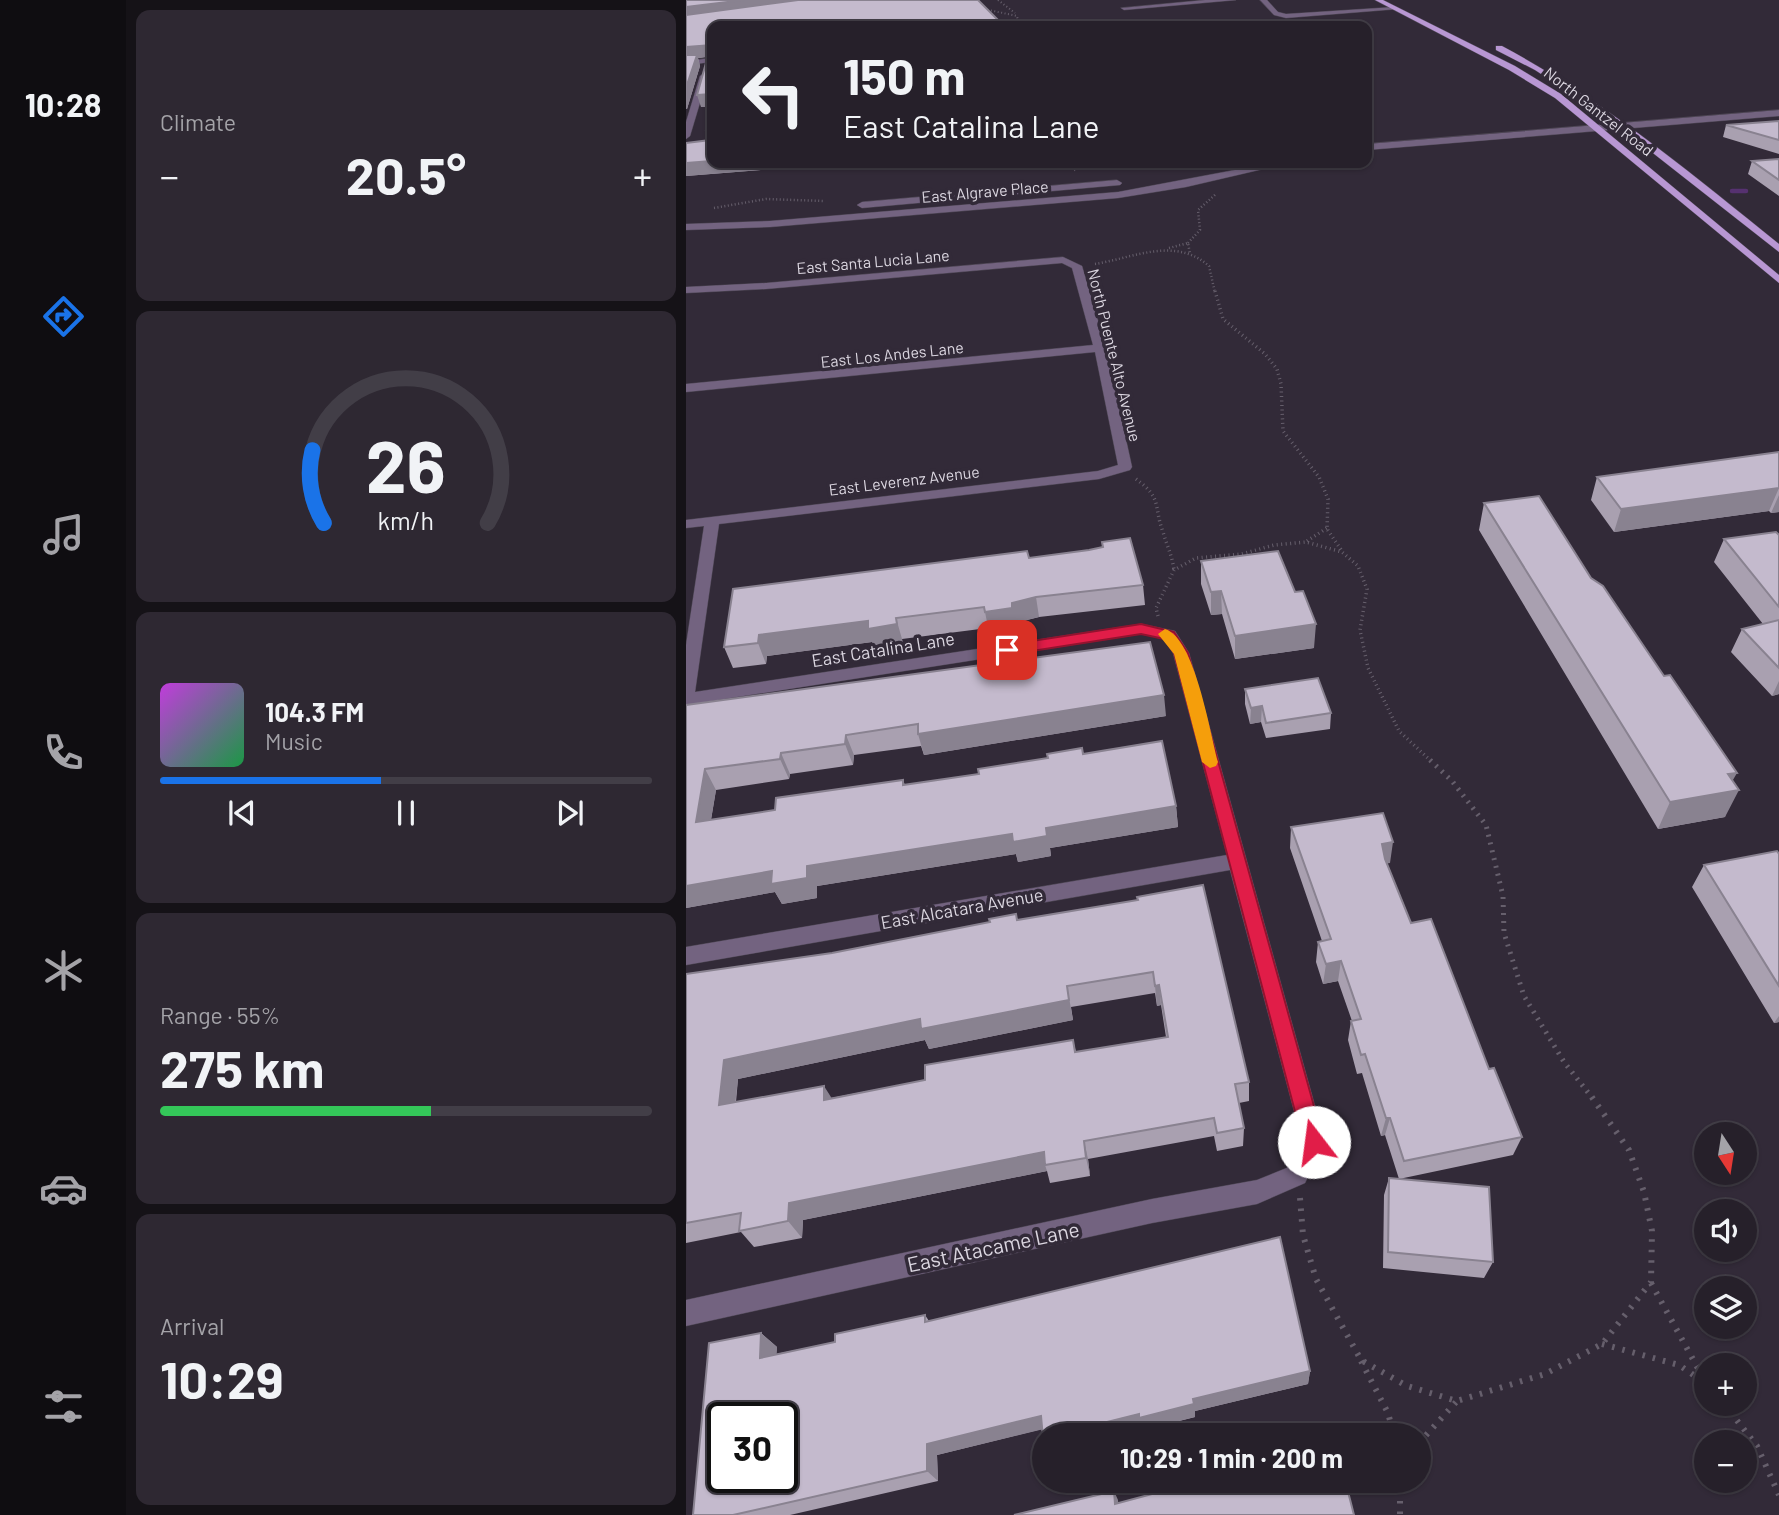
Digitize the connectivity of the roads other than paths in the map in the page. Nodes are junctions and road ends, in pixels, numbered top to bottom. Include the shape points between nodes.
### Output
1 (1115, 0) edge
2 (1233, 0) edge
3 (1263, 0) edge
4 (1378, 0) edge
5 (1125, 8) junction
6 (1395, 9) junction
7 (1135, 16) dead end
8 (1490, 43) dead end
9 (707, 60) edge
10 (686, 63) edge
11 (707, 72) edge
12 (1779, 113) edge
13 (1626, 125) junction
14 (1599, 128) junction
15 (686, 136) edge
16 (1372, 147) edge
17 (1214, 168) edge
18 (1261, 168) edge
19 (968, 195) junction
20 (973, 208) junction
21 (686, 218) edge
22 (686, 227) edge
23 (1779, 250) edge
24 (1063, 260) joint
25 (1779, 280) edge
26 (686, 290) edge
27 (1100, 348) junction
28 (686, 388) edge
29 (1125, 467) joint
30 (712, 521) junction
31 (686, 524) edge
32 (686, 699) edge
33 (1237, 861) junction
34 (686, 956) edge
35 (686, 1313) edge

1 - 5 street
2 - 5 street
3 - 6 street via 1276,14 1286,16
4 - 6 main road, North Gantzel Road
5 - 7 street
6 - 14 main road, North Gantzel Road via 1512,68
8 - 13 main road, North Gantzel Road via 1561,80
9 - 10 street
11 - 15 street
12 - 13 street
13 - 14 street
13 - 23 main road, North Gantzel Road
14 - 16 street
14 - 25 main road, North Gantzel Road
17 - 19 street, East Algrave Place via 1129,182
18 - 20 street, East Algrave Place via 1118,195
19 - 20 street
19 - 21 street, East Algrave Place
20 - 22 street, East Algrave Place
24 - 26 street, East Santa Lucia Lane
24 - 27 street, North Puente Alto Avenue via 1077,266
27 - 28 street, East Los Andes Lane
27 - 29 street, North Puente Alto Avenue
29 - 30 street, East Leverenz Avenue via 1099,475
30 - 31 street, East Leverenz Avenue
30 - 32 street
32 - 33 street, East Catalina Lane via 1141,629 1169,635 1181,653
33 - 34 street, East Alcatara Avenue
33 - 35 street, East Atacame Lane via 1314,1142 1297,1175 1257,1192

